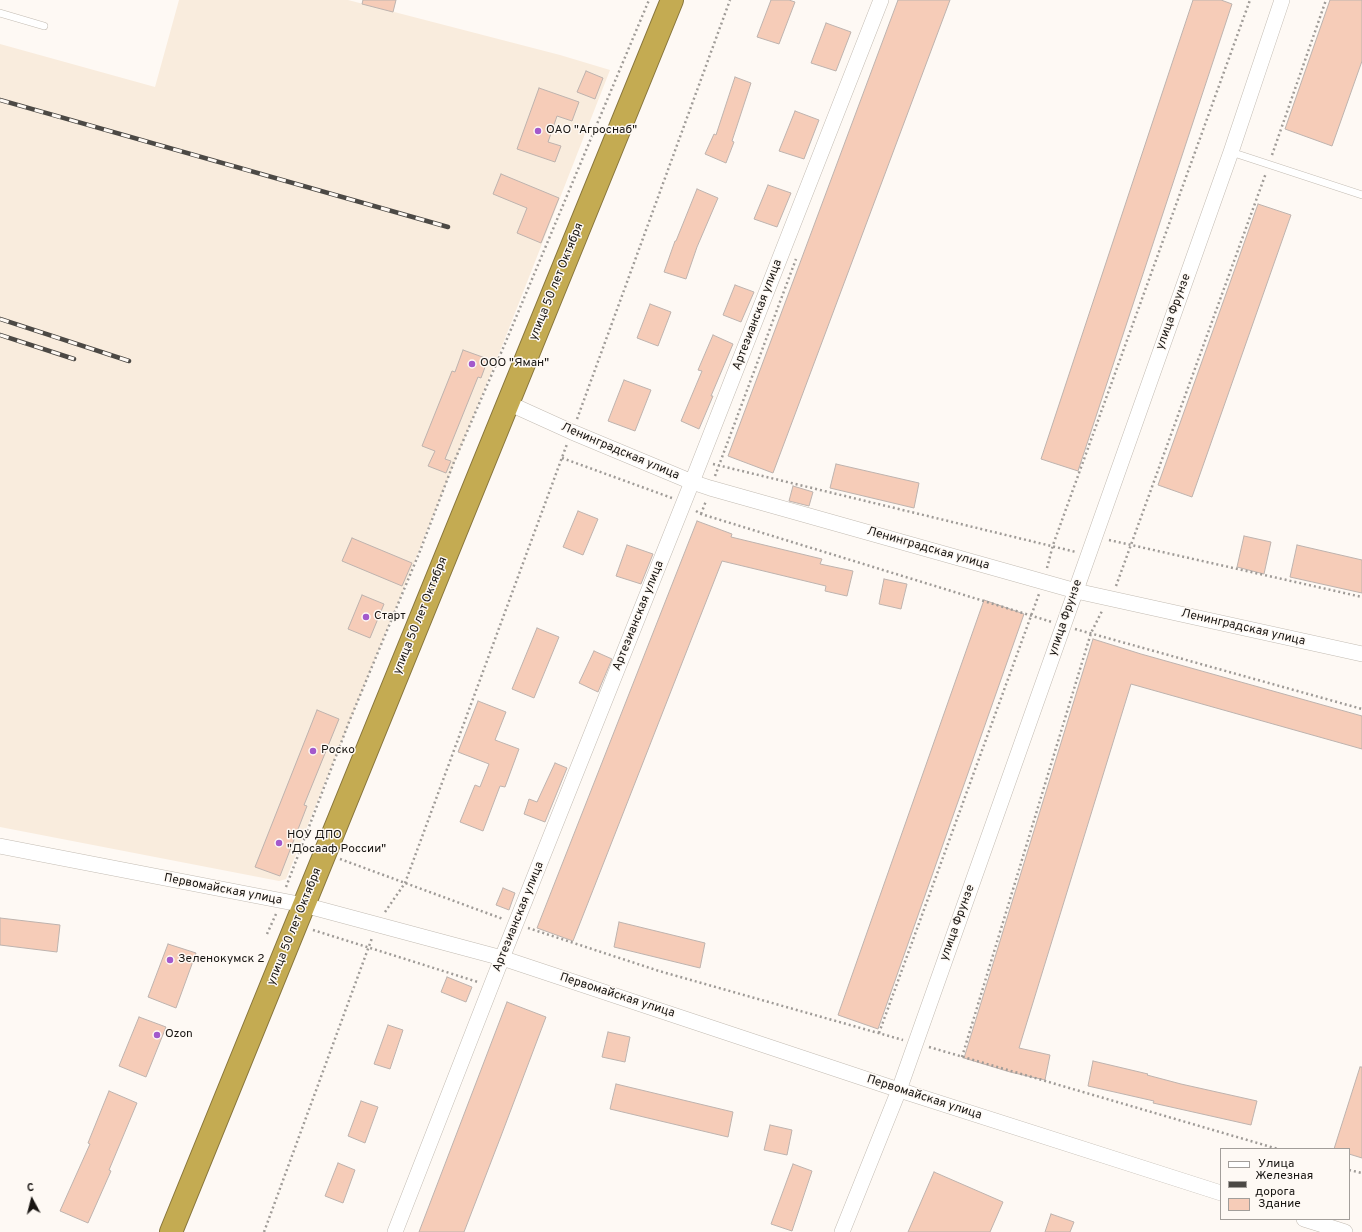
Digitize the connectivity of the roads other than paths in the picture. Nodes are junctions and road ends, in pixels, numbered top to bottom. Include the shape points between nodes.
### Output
1 (672, 0) edge
2 (881, 0) edge
3 (1282, 0) edge
4 (0, 13) edge
5 (44, 26) dead end
6 (1231, 152) junction
7 (1362, 195) edge
8 (508, 403) junction
9 (692, 482) junction
10 (1076, 591) junction
11 (1362, 654) edge
12 (0, 846) edge
13 (300, 915) junction
14 (502, 958) junction
15 (899, 1090) junction
16 (1220, 1192) edge
17 (1307, 1220) edge
18 (171, 1232) edge
19 (395, 1232) edge
20 (842, 1232) edge
21 (1345, 1232) edge

1 - 8 highway, улица 50 лет Октября
2 - 9 street, Артезианская улица
3 - 6 street, улица Фрунзе
4 - 5 lane
6 - 7 lane
6 - 10 street, улица Фрунзе
8 - 9 street, Ленинградская улица
8 - 13 highway, улица 50 лет Октября
9 - 10 street, Ленинградская улица
9 - 14 street, Артезианская улица
10 - 11 street, Ленинградская улица
10 - 15 street, улица Фрунзе
12 - 13 street, Первомайская улица via 281,901
13 - 14 street, Первомайская улица via 377,924
13 - 18 highway, улица 50 лет Октября
14 - 15 street, Первомайская улица
14 - 19 street, Артезианская улица
15 - 16 street, Первомайская улица
15 - 20 street, улица Фрунзе
17 - 21 street

